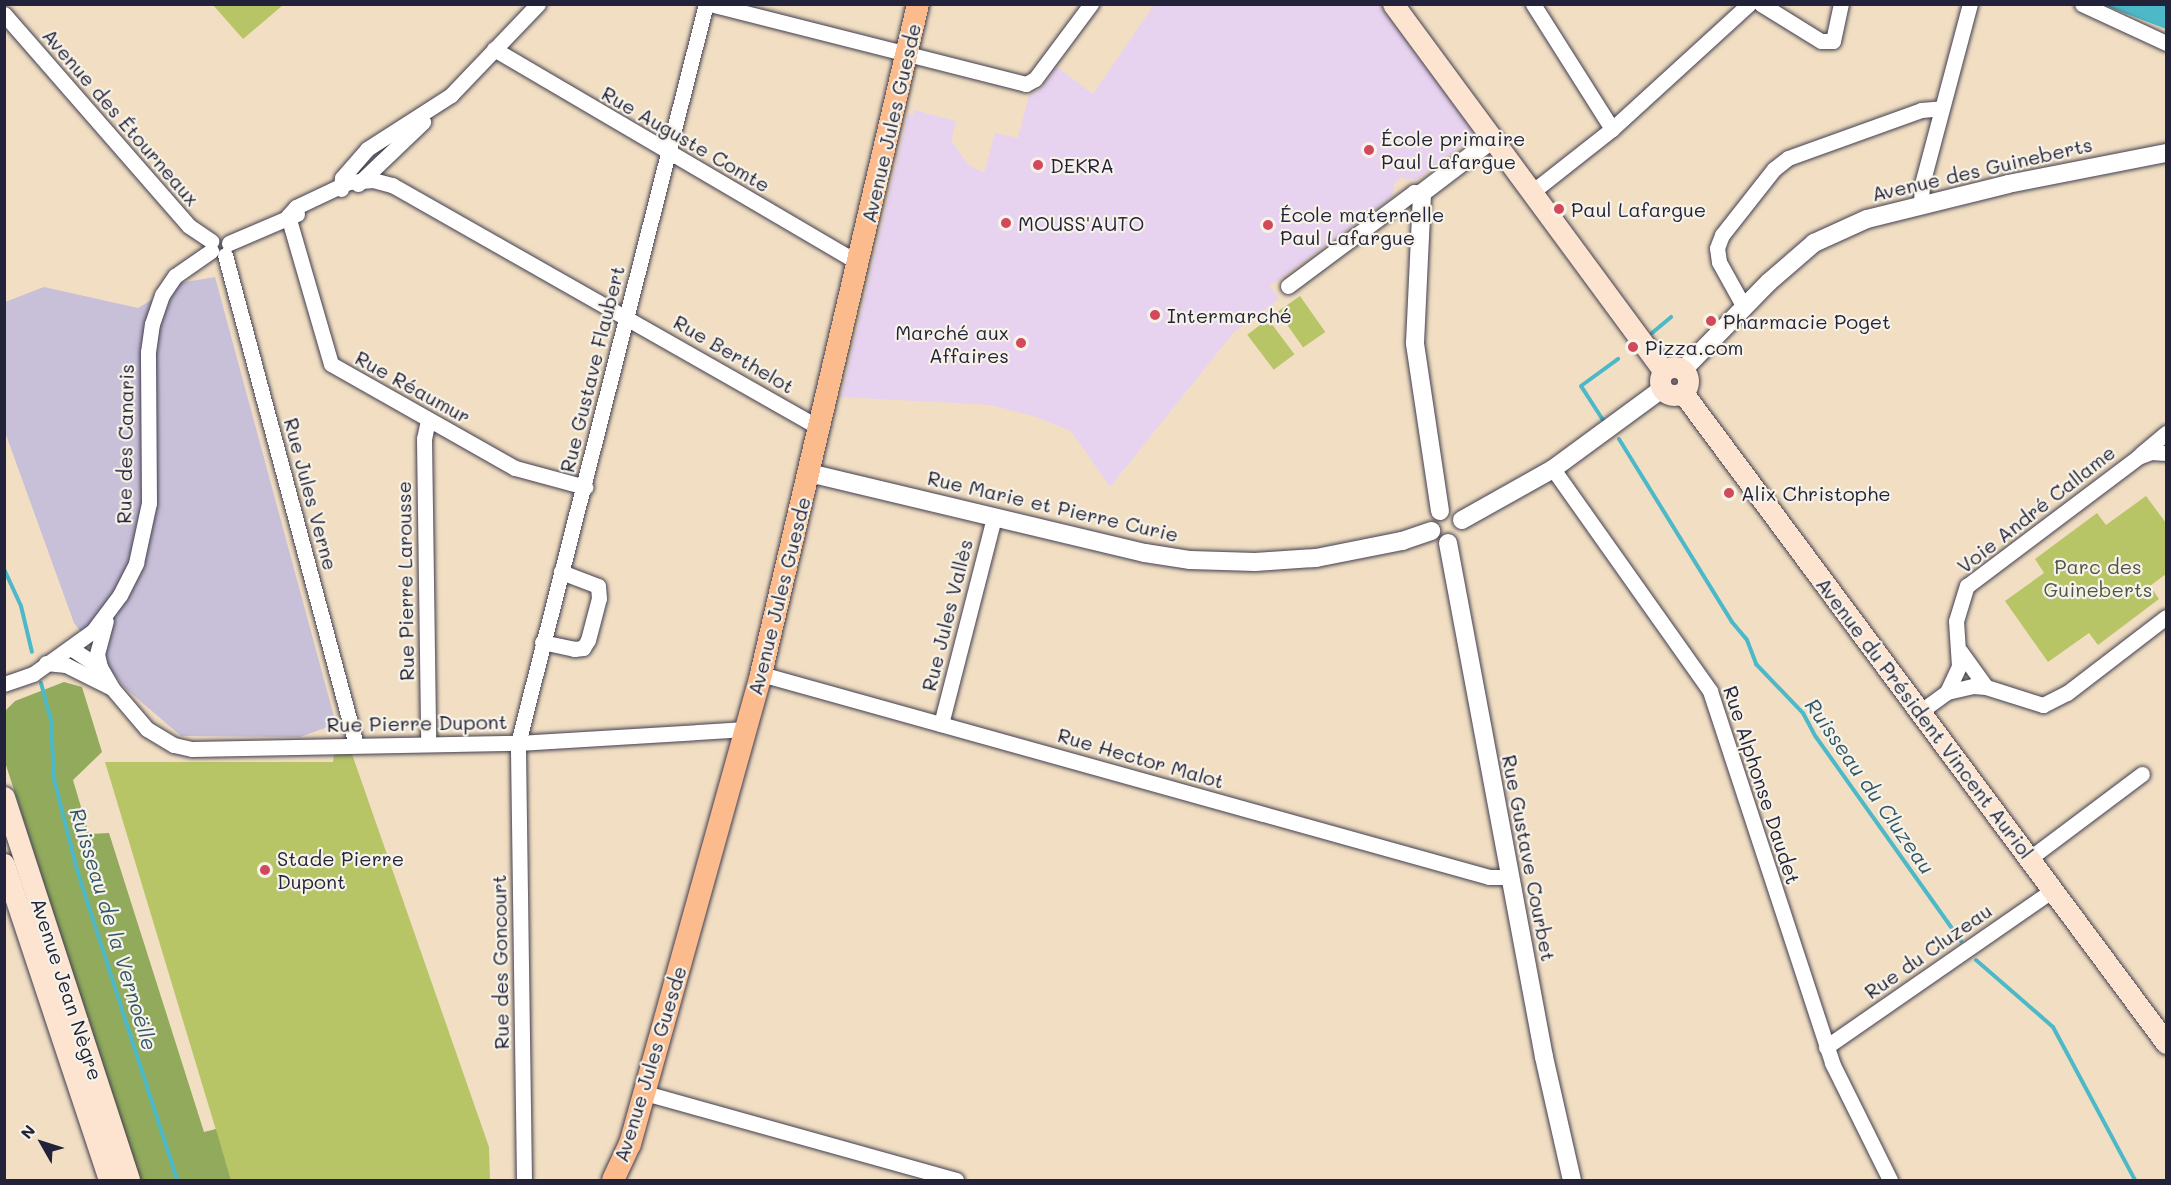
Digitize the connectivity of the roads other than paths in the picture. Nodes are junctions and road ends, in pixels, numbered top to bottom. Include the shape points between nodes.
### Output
1 (538, 4) edge
2 (708, 4) edge
3 (918, 4) edge
4 (1091, 4) edge
5 (1393, 4) edge
6 (1533, 4) edge
7 (1749, 4) edge
8 (1761, 4) edge
9 (1841, 4) edge
10 (1970, 4) edge
11 (2082, 4) edge
12 (4, 14) edge
13 (2166, 43) edge
14 (494, 49) junction
15 (908, 54) junction
16 (437, 106) junction
17 (1942, 108) junction
18 (1612, 129) junction
19 (1493, 140) junction
20 (669, 153) junction
21 (2166, 153) edge
22 (381, 161) junction
23 (392, 185) junction
24 (349, 188) junction
25 (1532, 192) junction
26 (1422, 194) junction
27 (419, 202) junction
28 (1921, 204) junction
29 (288, 216) junction
30 (219, 248) junction
31 (859, 263) junction
32 (1288, 286) dead end
33 (1744, 307) junction
34 (627, 319) junction
35 (1673, 381) junction
36 (428, 420) junction
37 (820, 428) junction
38 (2166, 433) edge
39 (2166, 453) edge
40 (2138, 457) junction
41 (1553, 469) junction
42 (809, 473) junction
43 (585, 487) junction
44 (1440, 511) junction
45 (993, 517) junction
46 (1462, 520) junction
47 (1431, 531) junction
48 (1448, 543) junction
49 (561, 572) junction
50 (110, 610) junction
51 (2166, 617) edge
52 (542, 642) junction
53 (72, 649) junction
54 (1960, 651) junction
55 (49, 663) junction
56 (100, 667) junction
57 (761, 674) junction
58 (6, 678) edge
59 (1986, 687) junction
60 (112, 688) junction
61 (1947, 692) junction
62 (1921, 711) junction
63 (941, 724) junction
64 (746, 729) junction
65 (429, 743) junction
66 (518, 743) junction
67 (356, 745) junction
68 (2142, 774) dead end
69 (4, 797) edge
70 (2030, 858) junction
71 (4, 864) edge
72 (1510, 877) junction
73 (2053, 890) junction
74 (2166, 1043) edge
75 (1826, 1047) junction
76 (645, 1093) junction
77 (109, 1180) edge
78 (129, 1180) edge
79 (524, 1180) edge
80 (613, 1180) edge
81 (956, 1180) edge
82 (1572, 1180) edge
83 (1890, 1180) edge

1 - 14 street
2 - 15 street
2 - 20 street, Rue Gustave Flaubert
3 - 15 main road, Avenue Jules Guesde
4 - 15 street via 1031,83
5 - 19 main road, Avenue du Président Vincent Auriol
6 - 18 street
7 - 18 street
8 - 9 street via 1821,41 1833,41
10 - 17 street
11 - 13 street
12 - 30 street, Avenue des Étourneaux via 189,226
14 - 16 street
14 - 20 street, Rue Auguste Comte
15 - 31 main road, Avenue Jules Guesde
16 - 22 street
16 - 24 street via 367,149
17 - 28 street via 1922,184
17 - 33 street via 1922,111 1799,154 1774,169 1722,235 1717,248 1719,262
18 - 25 street
19 - 25 main road, Avenue du Président Vincent Auriol
19 - 26 street
20 - 31 street, Rue Auguste Comte
20 - 34 street, Rue Gustave Flaubert
21 - 28 street, Avenue des Guineberts
22 - 23 street via 383,175
22 - 24 street
23 - 24 street
23 - 27 street
24 - 27 street via 377,190
24 - 29 street via 296,207
25 - 35 main road, Avenue du Président Vincent Auriol
26 - 32 street via 1414,192
26 - 44 street via 1415,344
27 - 34 street, Rue Berthelot
28 - 33 street, Avenue des Guineberts via 1867,219 1814,243
29 - 30 street
29 - 36 street, Rue Réaumur via 331,363
30 - 50 street, Rue des Canaris via 175,276 162,295 152,324 149,503 145,532 136,562
30 - 67 street, Rue Jules Verne
31 - 37 main road, Avenue Jules Guesde
33 - 35 street, Avenue des Guineberts
34 - 37 street, Rue Berthelot
34 - 43 street, Rue Gustave Flaubert
35 - 41 street
35 - 62 main road, Avenue du Président Vincent Auriol
36 - 43 street, Rue Réaumur via 515,468
36 - 65 street, Rue Pierre Larousse via 424,439
37 - 42 main road, Avenue Jules Guesde
38 - 40 street
39 - 40 street, Voie André Callame
40 - 54 street, Voie André Callame via 1967,585 1958,609
41 - 46 street
41 - 75 street, Rue Alphonse Daudet via 1710,690
42 - 45 street, Rue Marie et Pierre Curie
42 - 57 main road, Avenue Jules Guesde
43 - 49 street, Rue Gustave Flaubert
44 - 46 street via 1450,511
44 - 47 street via 1431,521
45 - 47 street, Rue Marie et Pierre Curie via 1145,553 1255,562 1316,558
45 - 63 street, Rue Jules Vallès
46 - 48 street via 1460,535
47 - 48 street via 1439,541
48 - 72 street, Rue Gustave Courbet
49 - 52 street, Rue Gustave Flaubert
49 - 52 street via 598,586 599,598 588,640 583,648 574,649
50 - 53 street, Rue des Canaris
50 - 56 street via 97,654
51 - 59 street via 2067,693 2043,705
52 - 66 street, Rue Gustave Flaubert
53 - 55 street, Rue des Canaris
53 - 56 street
54 - 59 street
54 - 61 street, Voie André Callame via 1956,678
55 - 58 street, Rue des Canaris via 33,674
55 - 60 street via 89,674
56 - 60 street
57 - 63 street, Rue Hector Malot
57 - 64 main road, Avenue Jules Guesde
59 - 61 street
60 - 67 street, Rue Pierre Dupont via 147,729 174,745 192,749
61 - 62 street
62 - 70 main road, Avenue du Président Vincent Auriol
63 - 72 street, Rue Hector Malot via 1489,877
64 - 66 street, Rue Pierre Dupont
64 - 76 main road, Avenue Jules Guesde
65 - 66 street, Rue Pierre Dupont
65 - 67 street, Rue Pierre Dupont
66 - 79 street, Rue des Goncourt
68 - 70 street
69 - 78 main road, Avenue Jean Nègre
70 - 73 main road, Avenue du Président Vincent Auriol
71 - 77 main road, Avenue Jean Nègre
72 - 82 street, Rue Gustave Courbet
73 - 74 main road, Avenue du Président Vincent Auriol
73 - 75 street, Rue du Cluzeau
75 - 83 street, Rue Alphonse Daudet
76 - 80 main road, Avenue Jules Guesde via 630,1144
76 - 81 street

